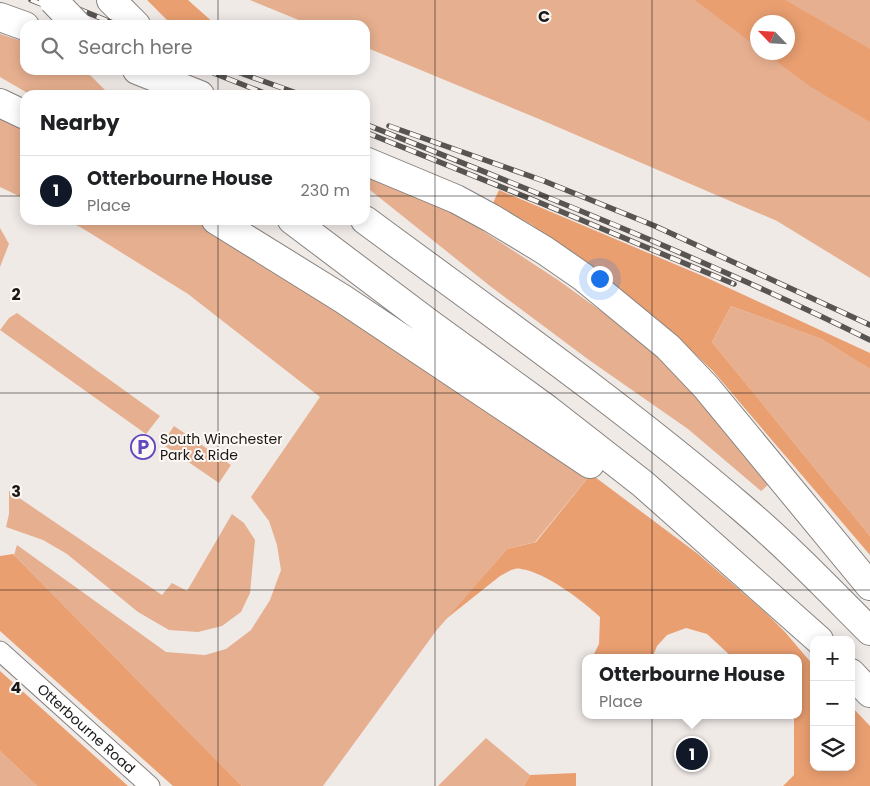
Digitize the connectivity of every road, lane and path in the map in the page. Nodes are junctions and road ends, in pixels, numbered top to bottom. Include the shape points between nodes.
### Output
1 (53, 0) edge
2 (0, 17) edge
3 (72, 20) edge
4 (20, 24) edge
5 (188, 75) edge
6 (134, 79) edge
7 (179, 90) edge
8 (204, 90) edge
9 (0, 103) edge
10 (20, 113) edge
11 (370, 163) edge
12 (370, 224) edge
13 (224, 225) edge
14 (299, 225) edge
15 (716, 548) junction
16 (870, 586) edge
17 (870, 632) edge
18 (815, 636) edge
19 (0, 651) edge
20 (855, 678) edge
21 (870, 693) edge
22 (150, 786) edge

1 - 3 highway, bridge
2 - 4 highway
5 - 8 highway
6 - 7 highway
9 - 10 highway
11 - 16 highway via 456,199 544,250 583,277 660,341 706,388
12 - 17 highway via 682,458 802,562
13 - 15 highway via 343,299
14 - 15 highway via 547,409
15 - 18 highway
19 - 22 street, Otterbourne Road
20 - 21 highway

